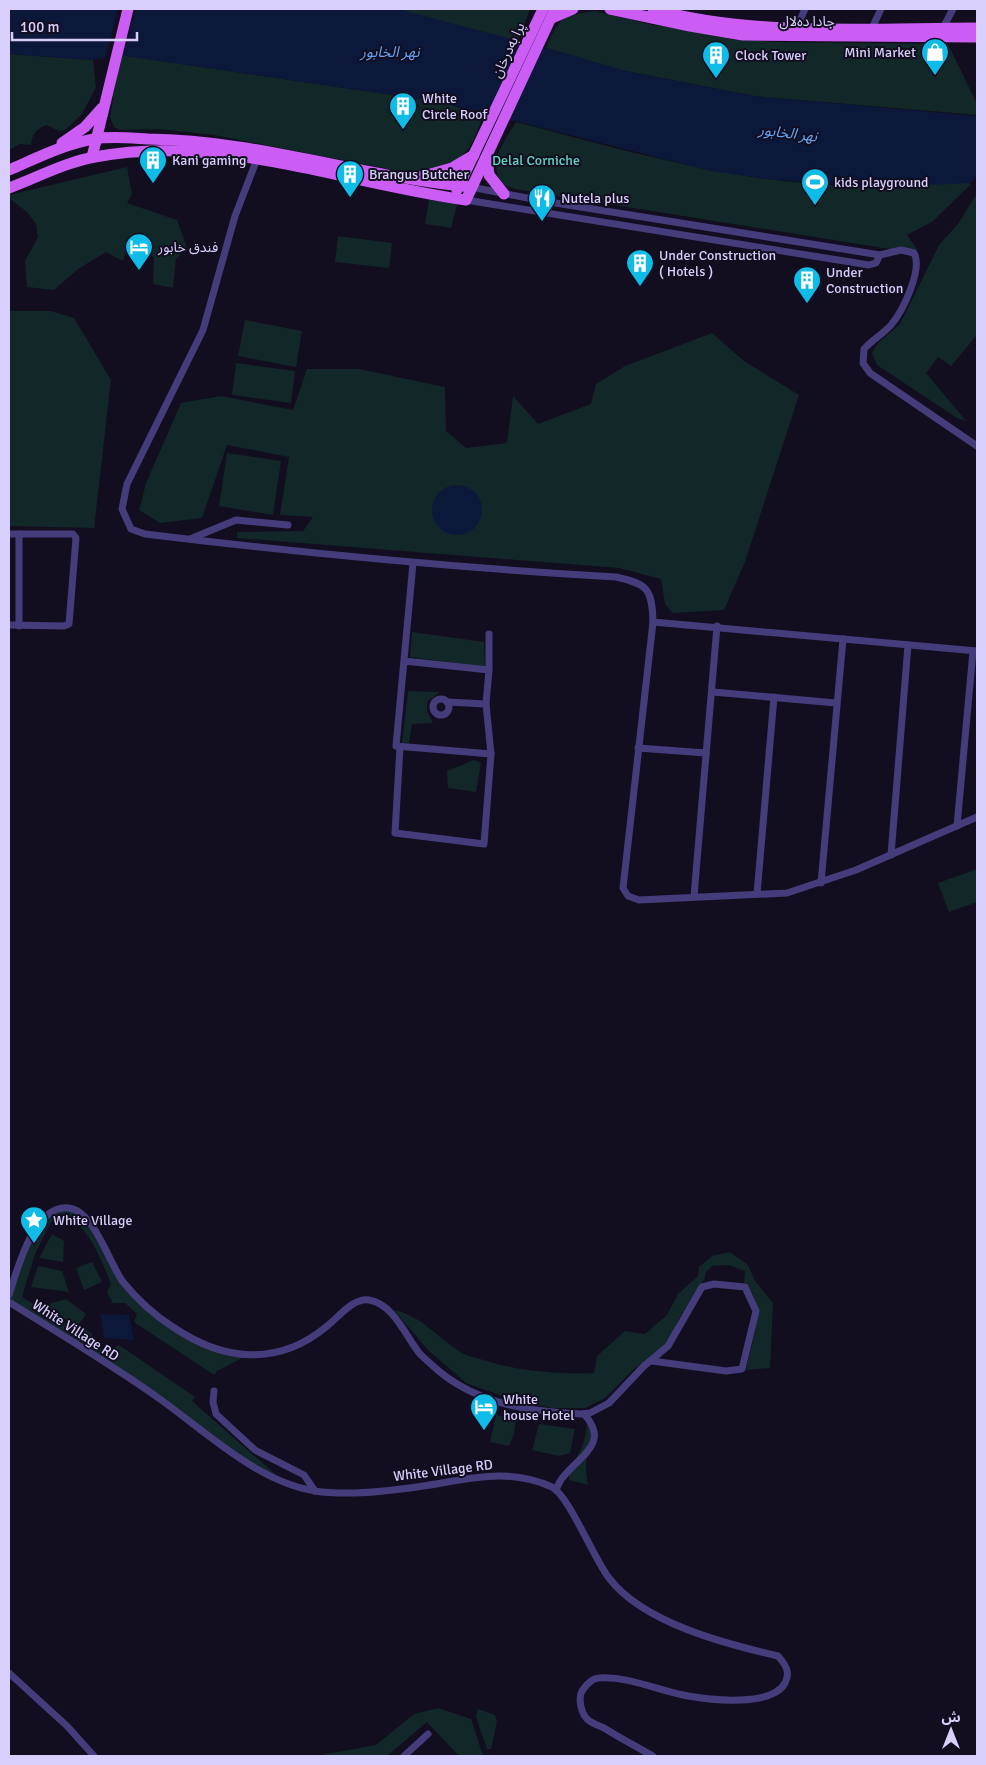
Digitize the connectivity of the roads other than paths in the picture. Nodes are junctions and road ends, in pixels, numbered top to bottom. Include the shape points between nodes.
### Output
1 (128, 9) edge
2 (573, 9) edge
3 (610, 9) edge
4 (653, 9) edge
5 (805, 9) edge
6 (881, 9) edge
7 (952, 9) edge
8 (545, 15) edge
9 (797, 27) junction
10 (872, 28) junction
11 (943, 28) junction
12 (977, 28) edge
13 (977, 37) edge
14 (104, 101) junction
15 (96, 139) junction
16 (476, 152) junction
17 (46, 154) junction
18 (488, 155) junction
19 (89, 158) junction
20 (257, 159) junction
21 (9, 170) edge
22 (411, 178) junction
23 (459, 185) junction
24 (471, 186) junction
25 (9, 188) edge
26 (504, 194) junction
27 (454, 198) junction
28 (466, 200) junction
29 (543, 201) junction
30 (540, 213) junction
31 (880, 256) junction
32 (977, 446) edge
33 (288, 525) dead end
34 (9, 534) edge
35 (19, 534) junction
36 (190, 539) junction
37 (413, 563) junction
38 (653, 622) junction
39 (9, 625) edge
40 (19, 626) junction
41 (717, 626) junction
42 (489, 634) dead end
43 (843, 639) junction
44 (908, 645) junction
45 (975, 651) edge
46 (404, 661) junction
47 (489, 670) junction
48 (713, 692) junction
49 (774, 697) junction
50 (447, 702) dead end
51 (836, 703) junction
52 (486, 704) junction
53 (400, 747) junction
54 (638, 748) junction
55 (706, 752) junction
56 (491, 754) junction
57 (977, 817) edge
58 (957, 826) junction
59 (891, 855) junction
60 (821, 883) junction
61 (757, 894) junction
62 (694, 896) junction
63 (9, 1295) edge
64 (9, 1302) edge
65 (652, 1361) junction
66 (214, 1392) dead end
67 (584, 1414) junction
68 (556, 1490) junction
69 (315, 1491) junction
70 (9, 1673) edge
71 (428, 1734) dead end
72 (94, 1756) edge
73 (404, 1756) edge
74 (653, 1756) edge

1 - 14 main road
2 - 8 main road
3 - 13 main road, جادا دەلال via 743,35
4 - 9 main road, جادا دەلال via 713,21
5 - 9 street
6 - 10 street
7 - 11 street
8 - 16 main road, پرا بەدرخان
8 - 18 main road, پرا بەدرخان
9 - 10 main road, جادا دەلال
10 - 11 main road, جادا دەلال
11 - 12 main road, جادا دەلال
14 - 15 main road
14 - 17 main road via 85,128
15 - 17 main road via 69,144
15 - 19 main road
15 - 22 main road via 219,143
16 - 22 main road via 452,168 430,176
16 - 23 main road, پرا بەدرخان
17 - 21 main road
18 - 24 main road, پرا بەدرخان
18 - 26 main road via 493,182
19 - 20 main road via 136,151
19 - 25 main road
20 - 27 main road via 399,190
20 - 36 street via 234,216 203,330 126,484 122,500 124,516 131,529 144,534
22 - 23 main road
23 - 24 main road
23 - 27 main road, پرا بەدرخان
24 - 26 street
24 - 28 main road, پرا بەدرخان
26 - 29 street
27 - 28 main road
28 - 30 street
29 - 30 street
29 - 31 street
30 - 31 street via 869,265 876,263
31 - 32 street via 902,250 914,252 918,268 891,326 864,349 862,356 866,369
33 - 36 street via 236,520
34 - 35 street
35 - 40 street
35 - 40 street via 73,534 76,538 69,624
36 - 37 street
37 - 38 street via 616,577 646,588 652,599
37 - 46 street
38 - 41 street
38 - 54 street
39 - 40 street
41 - 43 street
41 - 48 street
42 - 47 street
43 - 44 street
43 - 51 street
44 - 45 street
44 - 59 street
45 - 58 street
46 - 47 street
46 - 53 street via 396,746
47 - 52 street
48 - 49 street
48 - 55 street
49 - 51 street
49 - 61 street
50 - 52 street
51 - 60 street
52 - 56 street
53 - 56 street
53 - 56 street via 395,833 484,844
54 - 55 street
54 - 62 street via 623,888 628,896 639,900
55 - 62 street
57 - 58 street
58 - 59 street
59 - 60 street
60 - 61 street via 787,893
61 - 62 street
63 - 67 street via 34,1229 53,1212 68,1208 77,1210 87,1219 114,1268 146,1306 188,1337 218,1350 246,1356 279,1351 310,1338 352,1304 370,1300 387,1310 420,1354 463,1388 522,1408
64 - 69 street, White Village RD via 156,1396 263,1473
65 - 65 street via 726,1371 742,1369 756,1311 745,1287 714,1284 702,1287 673,1339
65 - 67 street via 609,1403
66 - 69 street via 216,1414 255,1450 304,1475
67 - 68 street via 591,1422 594,1440 586,1455 564,1476
68 - 69 street, White Village RD via 519,1476 480,1476 366,1492
68 - 74 street via 596,1560 625,1596 693,1633 778,1656 786,1665 788,1675 785,1684 768,1696 755,1699 687,1696 615,1678 596,1677 586,1684 580,1694 586,1719
70 - 72 street via 67,1726
71 - 73 street

